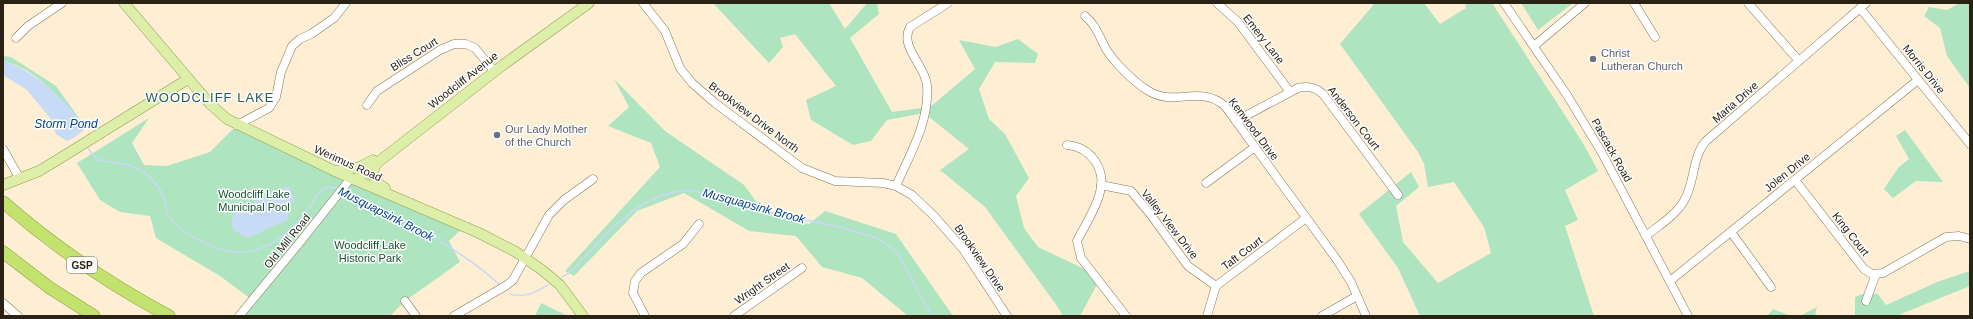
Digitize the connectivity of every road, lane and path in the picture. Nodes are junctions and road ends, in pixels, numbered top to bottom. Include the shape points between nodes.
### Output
1 (62, 3) edge
2 (124, 3) edge
3 (346, 3) edge
4 (589, 3) edge
5 (643, 3) edge
6 (948, 3) edge
7 (1217, 3) edge
8 (1504, 3) edge
9 (1585, 3) edge
10 (1634, 3) edge
11 (1748, 3) edge
12 (1863, 6) edge
13 (1085, 16) dead end
14 (1654, 37) dead end
15 (16, 38) dead end
16 (1534, 46) junction
17 (1799, 61) junction
18 (494, 71) junction
19 (188, 79) junction
20 (1918, 80) junction
21 (1290, 92) junction
22 (367, 105) dead end
23 (1236, 121) junction
24 (237, 125) junction
25 (1970, 144) edge
26 (1067, 145) dead end
27 (1255, 147) junction
28 (3, 149) edge
29 (386, 156) junction
30 (376, 164) junction
31 (334, 171) junction
32 (20, 179) junction
33 (353, 179) junction
34 (593, 179) dead end
35 (1795, 180) junction
36 (1206, 183) dead end
37 (3, 185) edge
38 (1102, 185) junction
39 (896, 186) junction
40 (1398, 194) dead end
41 (401, 199) junction
42 (3, 202) edge
43 (1306, 218) junction
44 (700, 224) dead end
45 (1731, 232) junction
46 (1646, 236) junction
47 (1970, 239) edge
48 (3, 252) edge
49 (525, 257) junction
50 (802, 268) dead end
51 (1876, 274) junction
52 (1670, 281) junction
53 (1216, 286) junction
54 (1771, 287) dead end
55 (1357, 296) junction
56 (405, 301) dead end
57 (1866, 301) dead end
58 (3, 303) edge
59 (18, 316) edge
60 (94, 316) edge
61 (169, 316) edge
62 (239, 316) edge
63 (416, 316) edge
64 (454, 316) edge
65 (583, 316) edge
66 (644, 316) edge
67 (734, 316) edge
68 (1007, 316) edge
69 (1126, 316) edge
70 (1207, 316) edge
71 (1322, 316) edge
72 (1366, 316) edge
73 (1688, 316) edge

1 - 15 street via 28,26
2 - 19 main road, Werimus Road
3 - 24 street via 334,18 292,46 281,72 276,98 269,108
4 - 18 main road, Woodcliff Avenue
5 - 39 street, Brookview Drive North via 665,31 680,68 692,83 802,168 835,181 874,182
6 - 39 street via 910,27 907,32 910,49 926,79 926,105 922,125
7 - 21 street, Emery Lane via 1238,22
8 - 16 street, Pascack Road
9 - 16 street
10 - 14 street
11 - 17 street
12 - 17 street, Maria Drive
12 - 20 street, Morris Drive
13 - 23 street, Kenwood Drive via 1095,26 1110,55 1147,91 1170,98 1208,96 1220,102
16 - 46 street, Pascack Road via 1585,124
17 - 46 street, Maria Drive via 1704,143 1698,154 1689,191 1682,204
18 - 22 street, Bliss Court via 475,48 466,44 454,44 440,50 377,91
18 - 29 main road, Woodcliff Avenue
19 - 24 main road, Werimus Road via 214,108
19 - 32 main road via 73,151
20 - 25 street, Morris Drive
20 - 35 street, Jolen Drive
21 - 23 street, Anderson Court
21 - 40 street, Anderson Court via 1309,87 1323,94
23 - 27 street, Kenwood Drive
24 - 31 main road, Werimus Road
26 - 38 street via 1076,146 1094,158
27 - 36 street
27 - 43 street, Kenwood Drive
28 - 32 street
29 - 30 main road, Woodcliff Avenue
29 - 31 main road via 360,167
30 - 33 main road, Woodcliff Avenue
30 - 41 main road via 374,180
31 - 33 main road, Werimus Road
32 - 37 main road
33 - 41 main road, Werimus Road
33 - 62 street, Old Mill Road via 341,190
34 - 49 street via 564,200 549,216
35 - 45 street, Jolen Drive
35 - 51 street, King Court via 1864,269
38 - 53 street, Valley View Drive via 1131,192 1151,214 1188,266
38 - 69 street via 1077,240 1078,248 1081,258
39 - 68 street, Brookview Drive via 912,195 950,233 975,265
41 - 49 main road, Werimus Road via 479,233
42 - 61 highway, GSP via 70,257 120,290
43 - 53 street, Taft Court
43 - 55 street, Kenwood Drive via 1344,271
44 - 66 street via 683,244 638,277 634,293
45 - 52 street, Jolen Drive
45 - 54 street
46 - 52 street, Pascack Road
47 - 51 street via 1959,236 1946,237
48 - 60 highway via 50,288
49 - 64 street via 513,280 502,290 479,300
49 - 65 main road, Werimus Road via 560,285
50 - 67 street, Wright Street
51 - 57 street
52 - 73 street, Pascack Road
53 - 70 street
55 - 71 street
55 - 72 street, Kenwood Drive
56 - 63 street
58 - 59 street

